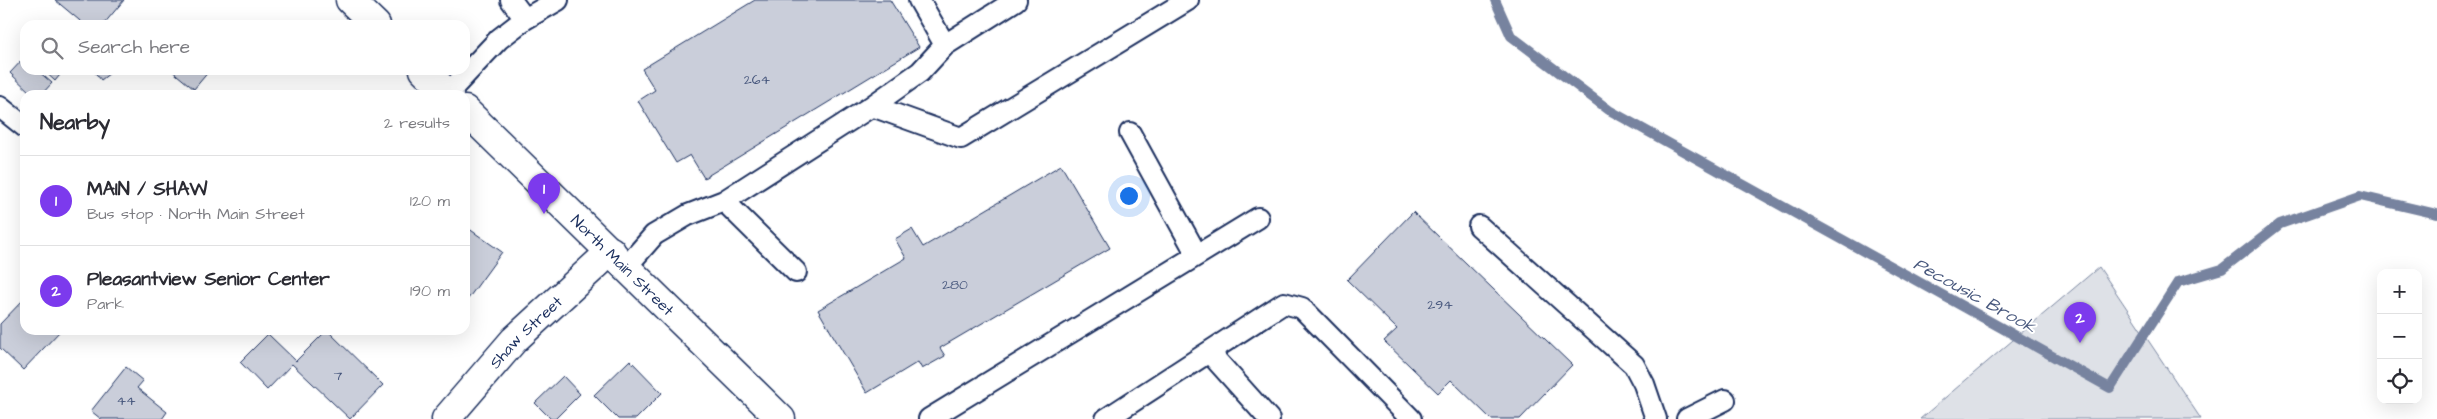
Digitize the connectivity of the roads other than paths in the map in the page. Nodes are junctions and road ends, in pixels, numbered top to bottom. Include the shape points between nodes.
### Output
1 (350, 0) edge
2 (511, 0) edge
3 (558, 0) edge
4 (919, 0) edge
5 (1016, 0) edge
6 (1188, 0) edge
7 (371, 20) edge
8 (526, 20) junction
9 (945, 45) junction
10 (429, 75) edge
11 (445, 90) edge
12 (461, 90) edge
13 (872, 106) junction
14 (0, 107) edge
15 (470, 115) edge
16 (20, 123) edge
17 (1130, 133) dead end
18 (724, 202) junction
19 (1258, 218) dead end
20 (1478, 226) dead end
21 (1197, 256) junction
22 (618, 259) junction
23 (796, 272) dead end
24 (1209, 352) junction
25 (1725, 400) dead end
26 (1112, 417) edge
27 (446, 419) edge
28 (781, 419) edge
29 (929, 419) edge
30 (1269, 419) edge
31 (1412, 419) edge
32 (1656, 419) edge
33 (1687, 419) edge

1 - 7 main road
2 - 8 lane
3 - 8 lane
4 - 9 lane
5 - 9 lane
6 - 13 lane via 961,138
8 - 12 lane via 499,39
9 - 13 lane via 920,72
10 - 11 main road, North Main Street
13 - 18 lane
14 - 16 lane
15 - 22 main road, North Main Street
17 - 21 lane
18 - 22 lane via 688,215
18 - 23 lane
19 - 21 lane
20 - 32 lane via 1634,365
21 - 29 lane
22 - 27 main road, Shaw Street via 514,340
22 - 28 main road, North Main Street
24 - 26 lane
24 - 30 lane
24 - 31 lane via 1284,303 1302,308
25 - 33 lane

